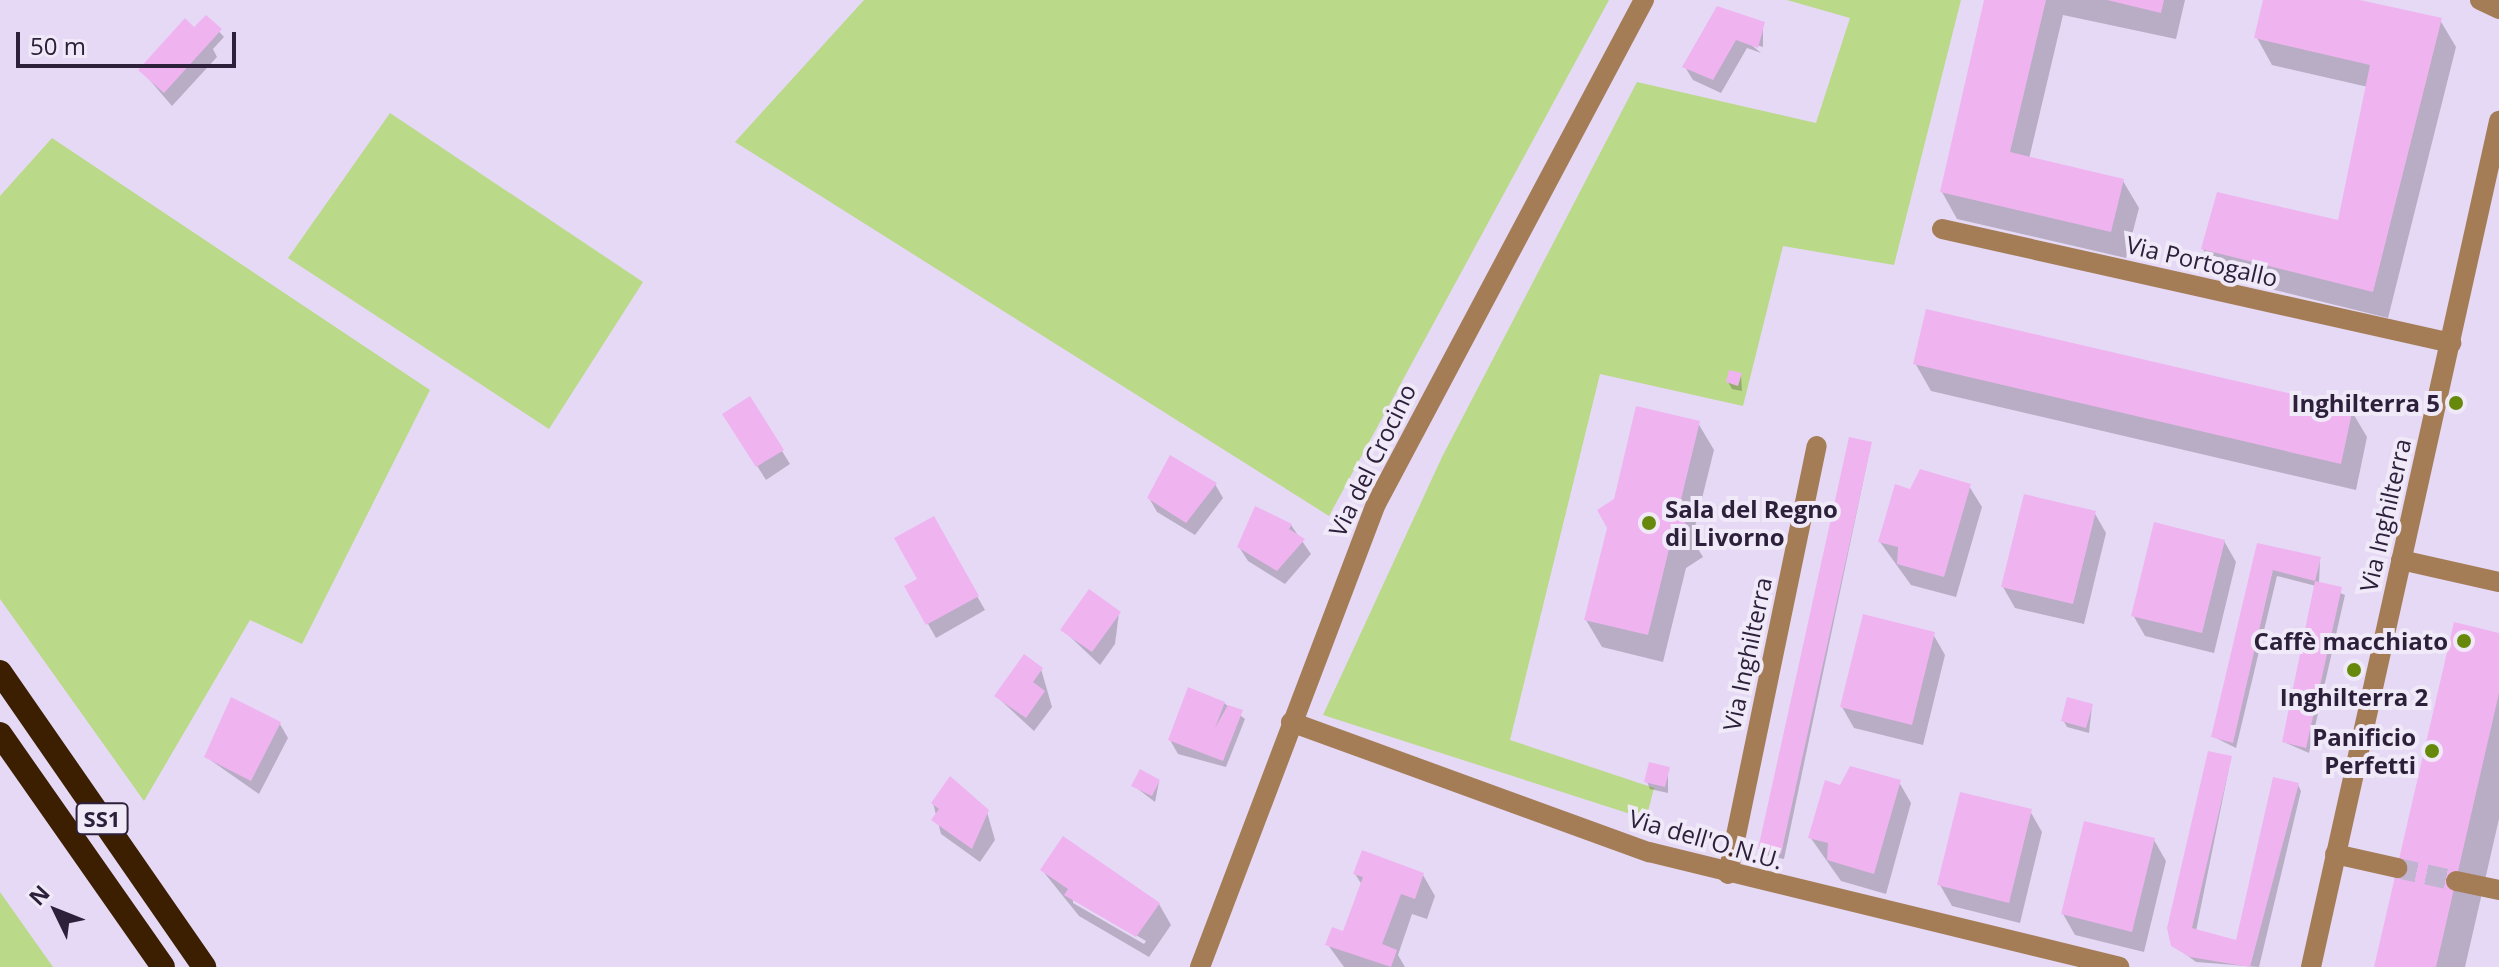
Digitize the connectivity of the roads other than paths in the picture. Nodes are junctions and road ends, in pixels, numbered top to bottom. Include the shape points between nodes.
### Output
1 (1644, 0) edge
2 (2480, 0) edge
3 (2499, 9) edge
4 (2499, 121) edge
5 (1942, 229) dead end
6 (2451, 343) junction
7 (1817, 446) dead end
8 (2401, 560) junction
9 (2499, 582) edge
10 (0, 672) edge
11 (1291, 722) junction
12 (0, 734) edge
13 (2335, 854) junction
14 (2397, 868) tunnel mouth
15 (1728, 874) junction
16 (2456, 881) tunnel mouth
17 (2499, 890) edge
18 (163, 967) edge
19 (204, 967) edge
20 (1200, 967) edge
21 (2119, 967) edge
22 (2311, 967) edge

1 - 11 street, Via del Crocino via 1376,504
2 - 3 street
4 - 6 street, Via Inghilterra
5 - 6 street, Via Portogallo
6 - 8 street, Via Inghilterra
7 - 15 street, Via Inghilterra
8 - 9 street
8 - 13 street, Via Inghilterra
10 - 19 highway, SS1
11 - 15 street, Via dell'O.N.U. via 1649,852
11 - 20 street, Via del Crocino
12 - 18 highway, SS1
13 - 14 street
13 - 22 street, Via Inghilterra
15 - 21 street, Via dell'O.N.U.
16 - 17 street

